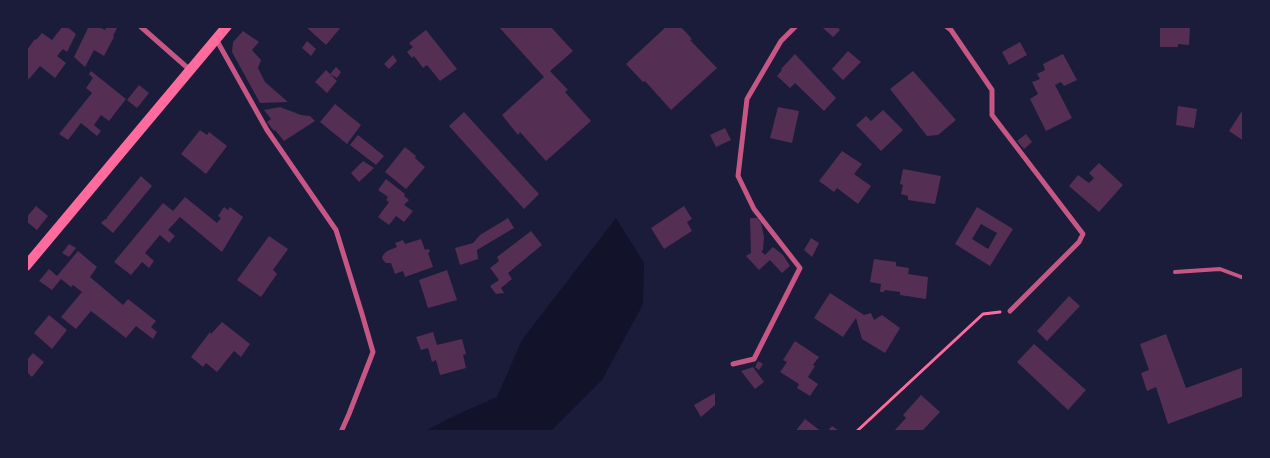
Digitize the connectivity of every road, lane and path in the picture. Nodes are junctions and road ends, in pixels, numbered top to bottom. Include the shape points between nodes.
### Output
1 (140, 26) edge
2 (228, 26) edge
3 (796, 26) edge
4 (946, 26) edge
5 (216, 40) junction
6 (190, 70) junction
7 (26, 266) edge
8 (1175, 272) dead end
9 (1244, 278) edge
10 (1010, 311) joint
11 (733, 364) dead end
12 (341, 432) edge
13 (856, 432) edge

1 - 6 street
2 - 5 main road
3 - 11 street via 781,41 747,99 738,176 754,209 800,268 754,359
4 - 10 street via 992,90 992,115 1083,234 1079,242
5 - 6 main road
5 - 12 street via 267,130 336,230 372,352
6 - 7 main road
8 - 9 lane via 1220,269
10 - 13 path via 983,314

